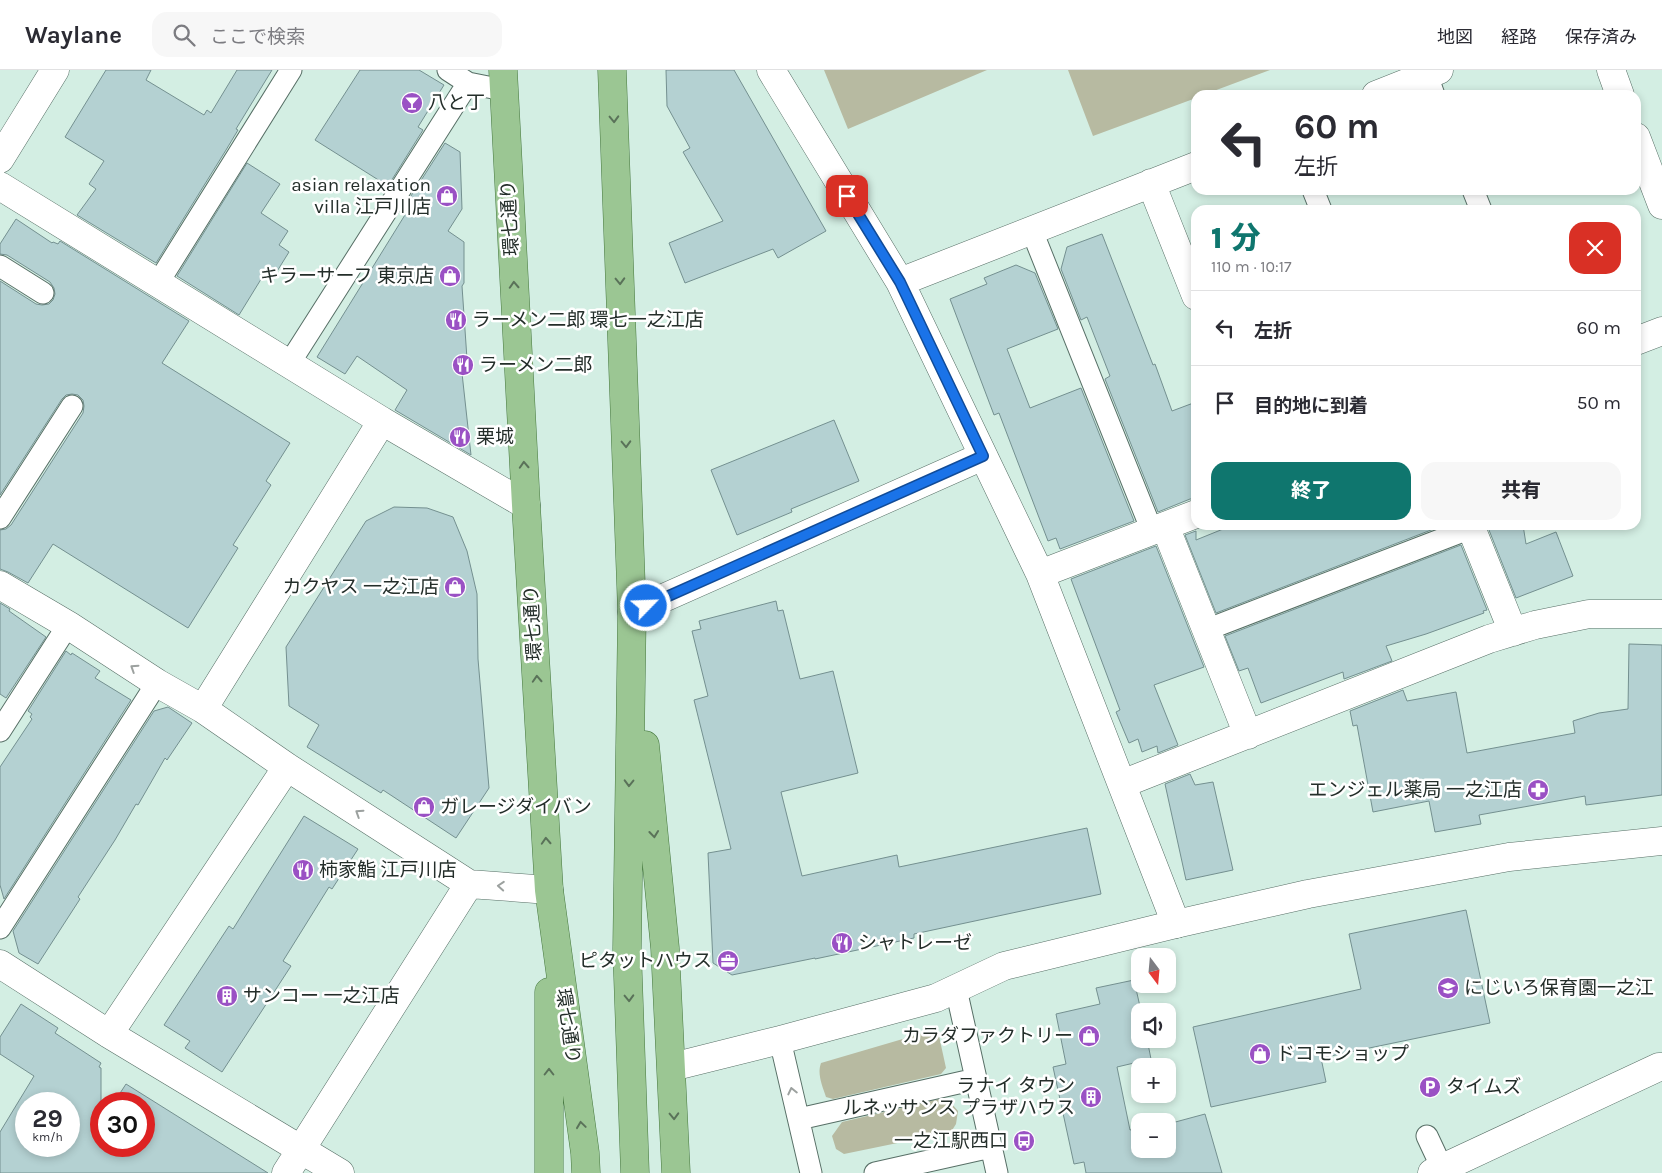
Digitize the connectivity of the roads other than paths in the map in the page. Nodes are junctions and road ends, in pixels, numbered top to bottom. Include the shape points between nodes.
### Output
1 (55, 70) edge
2 (291, 70) edge
3 (448, 70) edge
4 (612, 70) edge
5 (771, 70) edge
6 (1611, 70) edge
7 (503, 80) edge
8 (1433, 80) edge
9 (468, 82) junction
10 (1395, 90) edge
11 (1618, 90) edge
12 (1641, 150) edge
13 (0, 158) edge
14 (1191, 168) edge
15 (1151, 184) junction
16 (0, 186) edge
17 (1662, 205) edge
18 (1032, 231) junction
19 (0, 266) edge
20 (900, 282) junction
21 (158, 283) junction
22 (1191, 284) edge
23 (43, 293) dead end
24 (1662, 331) edge
25 (1641, 339) edge
26 (289, 364) junction
27 (72, 406) dead end
28 (382, 422) junction
29 (983, 456) junction
30 (526, 505) junction
31 (1191, 516) edge
32 (0, 518) edge
33 (1158, 528) junction
34 (1461, 530) edge
35 (1473, 530) edge
36 (1040, 574) junction
37 (0, 585) edge
38 (632, 612) junction
39 (1662, 614) edge
40 (68, 625) junction
41 (1206, 630) junction
42 (1513, 632) junction
43 (157, 683) junction
44 (203, 709) junction
45 (0, 731) edge
46 (1248, 735) junction
47 (287, 767) junction
48 (1122, 784) junction
49 (1662, 841) edge
50 (469, 884) junction
51 (549, 890) junction
52 (1176, 924) junction
53 (0, 928) edge
54 (2, 970) edge
55 (956, 989) junction
56 (109, 1034) junction
57 (780, 1040) junction
58 (1662, 1067) edge
59 (672, 1068) junction
60 (976, 1079) junction
61 (799, 1119) junction
62 (1427, 1136) dead end
63 (991, 1147) junction
64 (301, 1150) junction
65 (1437, 1171) edge
66 (286, 1173) edge
67 (340, 1173) edge
68 (549, 1173) edge
69 (586, 1173) edge
70 (635, 1173) edge
71 (676, 1173) edge
72 (811, 1173) edge
73 (875, 1173) edge
74 (997, 1173) edge

1 - 13 street
2 - 21 lane
3 - 9 lane
4 -> 38 main road
5 - 20 street
6 - 11 street
7 - 9 lane
30 -> 7 main road, 環七通り
8 - 10 street
9 - 26 lane
12 - 17 street
14 - 15 street
15 - 18 street
15 - 22 street
16 - 21 street
18 - 20 street
18 - 33 lane
19 - 23 lane
20 - 29 street
21 - 26 street
24 - 25 street
26 - 28 street
27 - 32 lane
28 - 30 street
28 - 44 street
29 - 36 street
29 - 38 street
51 -> 30 main road, 環七通り
31 - 33 street
33 - 36 street
33 - 41 street
34 - 41 lane
35 - 42 street
36 - 48 street
37 - 40 street
38 -> 59 main road via 665,948
38 -> 70 main road via 627,949
39 - 42 street via 1589,614
43 -> 40 street
40 - 45 lane
41 - 46 street
42 - 46 street
43 - 44 street
43 - 53 lane
44 - 47 street
46 - 48 street
50 -> 47 street
47 - 56 street
48 - 52 street
49 - 52 street via 1509,857 1308,894
51 -> 50 street
50 - 64 street
68 -> 51 main road
69 -> 51 main road, 環七通り
52 - 55 street via 1004,966
54 - 56 street
55 - 57 street via 936,998
55 - 60 lane
56 - 64 street
57 - 59 street
61 -> 57 lane
58 - 65 street
59 -> 71 main road
60 - 61 lane
60 - 63 lane
61 - 72 lane
62 - 65 lane
63 - 73 lane
63 - 74 lane
64 - 66 street
64 - 67 street

